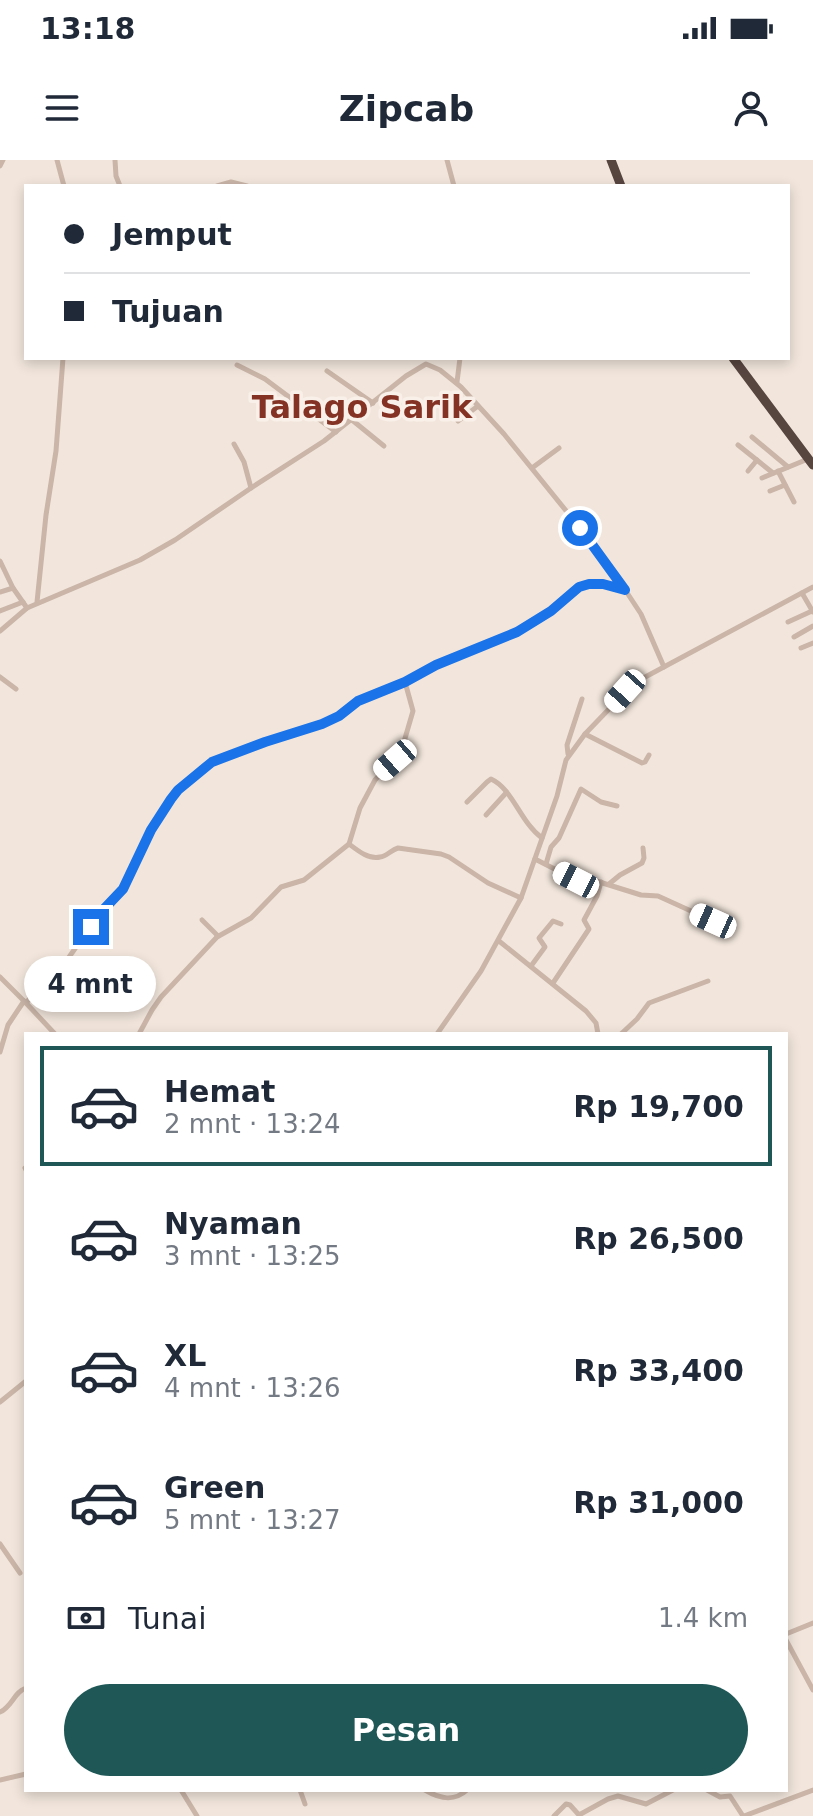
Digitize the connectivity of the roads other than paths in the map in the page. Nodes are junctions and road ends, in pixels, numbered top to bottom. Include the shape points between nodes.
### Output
1 (3, 160) edge
2 (57, 160) edge
3 (115, 160) edge
4 (447, 160) edge
5 (605, 160) edge
6 (611, 160) edge
7 (0, 166) edge
8 (63, 184) edge
9 (119, 184) edge
10 (453, 184) edge
11 (614, 184) edge
12 (620, 184) edge
13 (63, 360) edge
14 (460, 360) edge
15 (735, 360) edge
16 (741, 360) edge
17 (237, 365) dead end
18 (327, 371) dead end
19 (457, 382) junction
20 (373, 403) junction
21 (478, 406) junction
22 (352, 420) junction
23 (458, 421) dead end
24 (336, 432) junction
25 (752, 437) dead end
26 (234, 444) dead end
27 (738, 445) dead end
28 (384, 446) dead end
29 (559, 448) dead end
30 (757, 460) junction
31 (811, 460) edge
32 (788, 467) junction
33 (532, 468) junction
34 (748, 471) dead end
35 (775, 472) junction
36 (762, 478) dead end
37 (785, 485) junction
38 (251, 488) junction
39 (770, 491) dead end
40 (781, 501) dead end
41 (0, 561) edge
42 (813, 587) edge
43 (13, 588) junction
44 (625, 590) junction
45 (0, 592) edge
46 (802, 593) junction
47 (37, 603) junction
48 (25, 605) junction
49 (0, 611) edge
50 (812, 612) edge
51 (788, 622) dead end
52 (813, 626) edge
53 (0, 631) edge
54 (794, 637) dead end
55 (813, 643) edge
56 (801, 648) dead end
57 (664, 667) junction
58 (0, 677) edge
59 (405, 682) junction
60 (16, 689) dead end
61 (582, 699) dead end
62 (585, 734) junction
63 (568, 755) junction
64 (649, 755) dead end
65 (506, 793) junction
66 (467, 802) dead end
67 (617, 806) dead end
68 (486, 815) dead end
69 (542, 838) junction
70 (349, 844) junction
71 (643, 848) dead end
72 (535, 859) junction
73 (546, 864) junction
74 (601, 882) junction
75 (609, 885) junction
76 (521, 898) junction
77 (202, 920) dead end
78 (713, 921) dead end
79 (561, 924) dead end
80 (218, 936) junction
81 (499, 941) junction
82 (531, 966) junction
83 (0, 977) edge
84 (708, 981) dead end
85 (553, 983) junction
86 (25, 1002) junction
87 (53, 1032) edge
88 (140, 1032) edge
89 (438, 1032) edge
90 (598, 1032) edge
91 (623, 1032) edge
92 (0, 1052) edge
93 (24, 1383) edge
94 (1, 1400) edge
95 (0, 1544) edge
96 (20, 1573) dead end
97 (813, 1623) edge
98 (788, 1633) edge
99 (788, 1644) edge
100 (24, 1689) edge
101 (813, 1690) edge
102 (0, 1712) edge
103 (24, 1774) edge
104 (0, 1780) edge
105 (813, 1790) edge
106 (182, 1792) edge
107 (301, 1792) edge
108 (429, 1792) edge
109 (466, 1792) edge
110 (669, 1792) edge
111 (711, 1792) edge
112 (305, 1804) dead end
113 (197, 1816) edge
114 (554, 1816) edge
115 (743, 1816) edge

1 - 7 street
2 - 8 street
3 - 9 street
4 - 10 street
5 - 11 highway
6 - 12 highway
13 - 47 street
14 - 19 street
15 - 31 highway
16 - 31 highway
17 - 24 street via 265,379
18 - 20 street
19 - 20 street via 424,365
19 - 21 street
20 - 22 street
21 - 23 street
21 - 33 street
22 - 24 street
22 - 28 street
24 - 38 street
25 - 32 street
26 - 38 street
27 - 30 street
29 - 33 street
30 - 34 street
30 - 35 street
31 - 32 street
32 - 35 street
33 - 44 street
35 - 36 street
35 - 37 street
37 - 39 street
37 - 40 street via 792,500
38 - 47 street via 140,560
41 - 43 street
42 - 46 street
43 - 45 street
43 - 48 street
44 - 57 street
44 - 59 street via 603,584 579,587 528,627
46 - 50 street
46 - 57 street
47 - 48 street
48 - 49 street
48 - 53 street
50 - 51 street
52 - 54 street
55 - 56 street
57 - 62 street via 625,691
58 - 60 street
59 - 70 street via 413,711 401,752 375,780
59 - 86 street via 358,701 322,724 203,768 178,790 155,824 123,889 67,960
61 - 63 street
62 - 63 street
62 - 64 street via 642,763
63 - 69 street
65 - 66 street via 491,779
65 - 68 street
65 - 69 street
67 - 73 street via 581,789
69 - 72 street
70 - 76 street via 375,858 398,848 441,854
70 - 80 street via 304,880 281,887 251,918
71 - 75 street via 642,863
72 - 73 street
72 - 76 street
73 - 74 street via 576,880
74 - 75 street
74 - 85 street via 584,920 589,929
75 - 78 street via 658,896
76 - 81 street
77 - 80 street
79 - 82 street via 553,921 539,938 545,947
80 - 88 street via 161,997
81 - 82 street
81 - 89 street
82 - 85 street
83 - 86 street
84 - 91 street via 649,1003
85 - 90 street via 593,1017
86 - 87 street
86 - 92 street via 8,1025
93 - 94 street
95 - 96 street
97 - 98 street
99 - 101 street
100 - 102 street
103 - 104 street
105 - 115 street
106 - 113 street
107 - 112 street
108 - 109 street via 450,1799
110 - 114 street via 646,1804 613,1797 581,1815 566,1804
111 - 115 street via 730,1796

